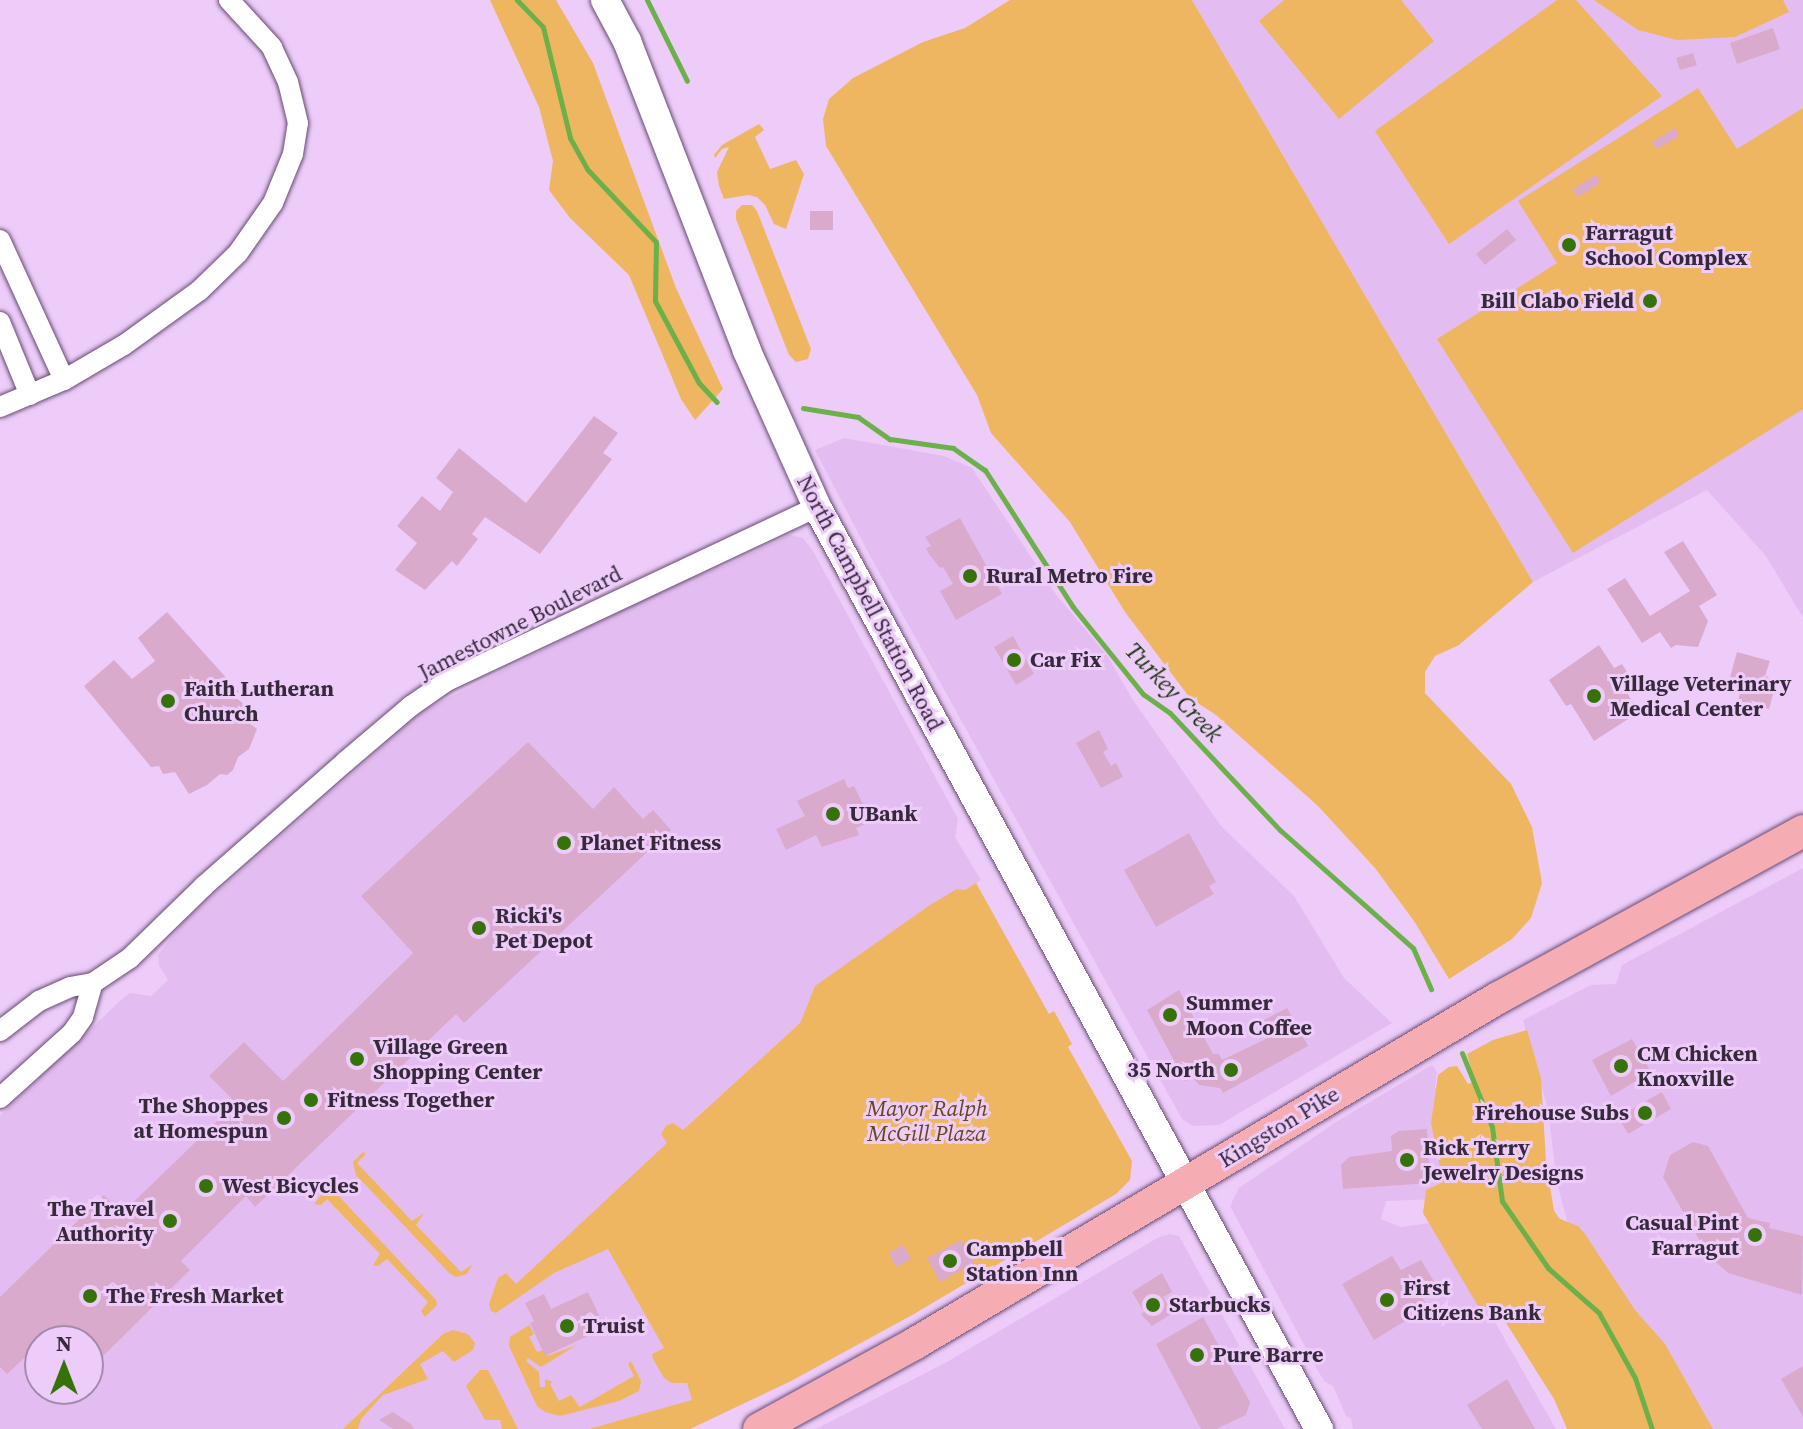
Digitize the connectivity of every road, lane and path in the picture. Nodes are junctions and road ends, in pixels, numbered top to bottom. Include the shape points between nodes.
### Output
1 (229, 0) edge
2 (605, 0) edge
3 (0, 240) edge
4 (0, 322) edge
5 (64, 380) junction
6 (30, 395) junction
7 (0, 407) edge
8 (817, 507) junction
9 (1803, 831) edge
10 (93, 983) junction
11 (0, 1031) edge
12 (0, 1098) edge
13 (1186, 1183) junction
14 (759, 1429) edge
15 (1319, 1429) edge

1 - 5 street via 272,47 298,123 293,154 273,203 238,253 199,291
2 - 8 main road, North Campbell Station Road via 632,53 747,351
3 - 5 street
4 - 6 street
5 - 6 street
6 - 7 street
8 - 10 street, Jamestowne Boulevard via 447,681 204,886 130,958
8 - 13 main road, North Campbell Station Road
9 - 13 main road, Kingston Pike via 1498,998
10 - 11 street, Jamestowne Boulevard via 52,994
10 - 12 street via 72,1033
13 - 14 main road, Kingston Pike
13 - 15 main road, North Campbell Station Road

